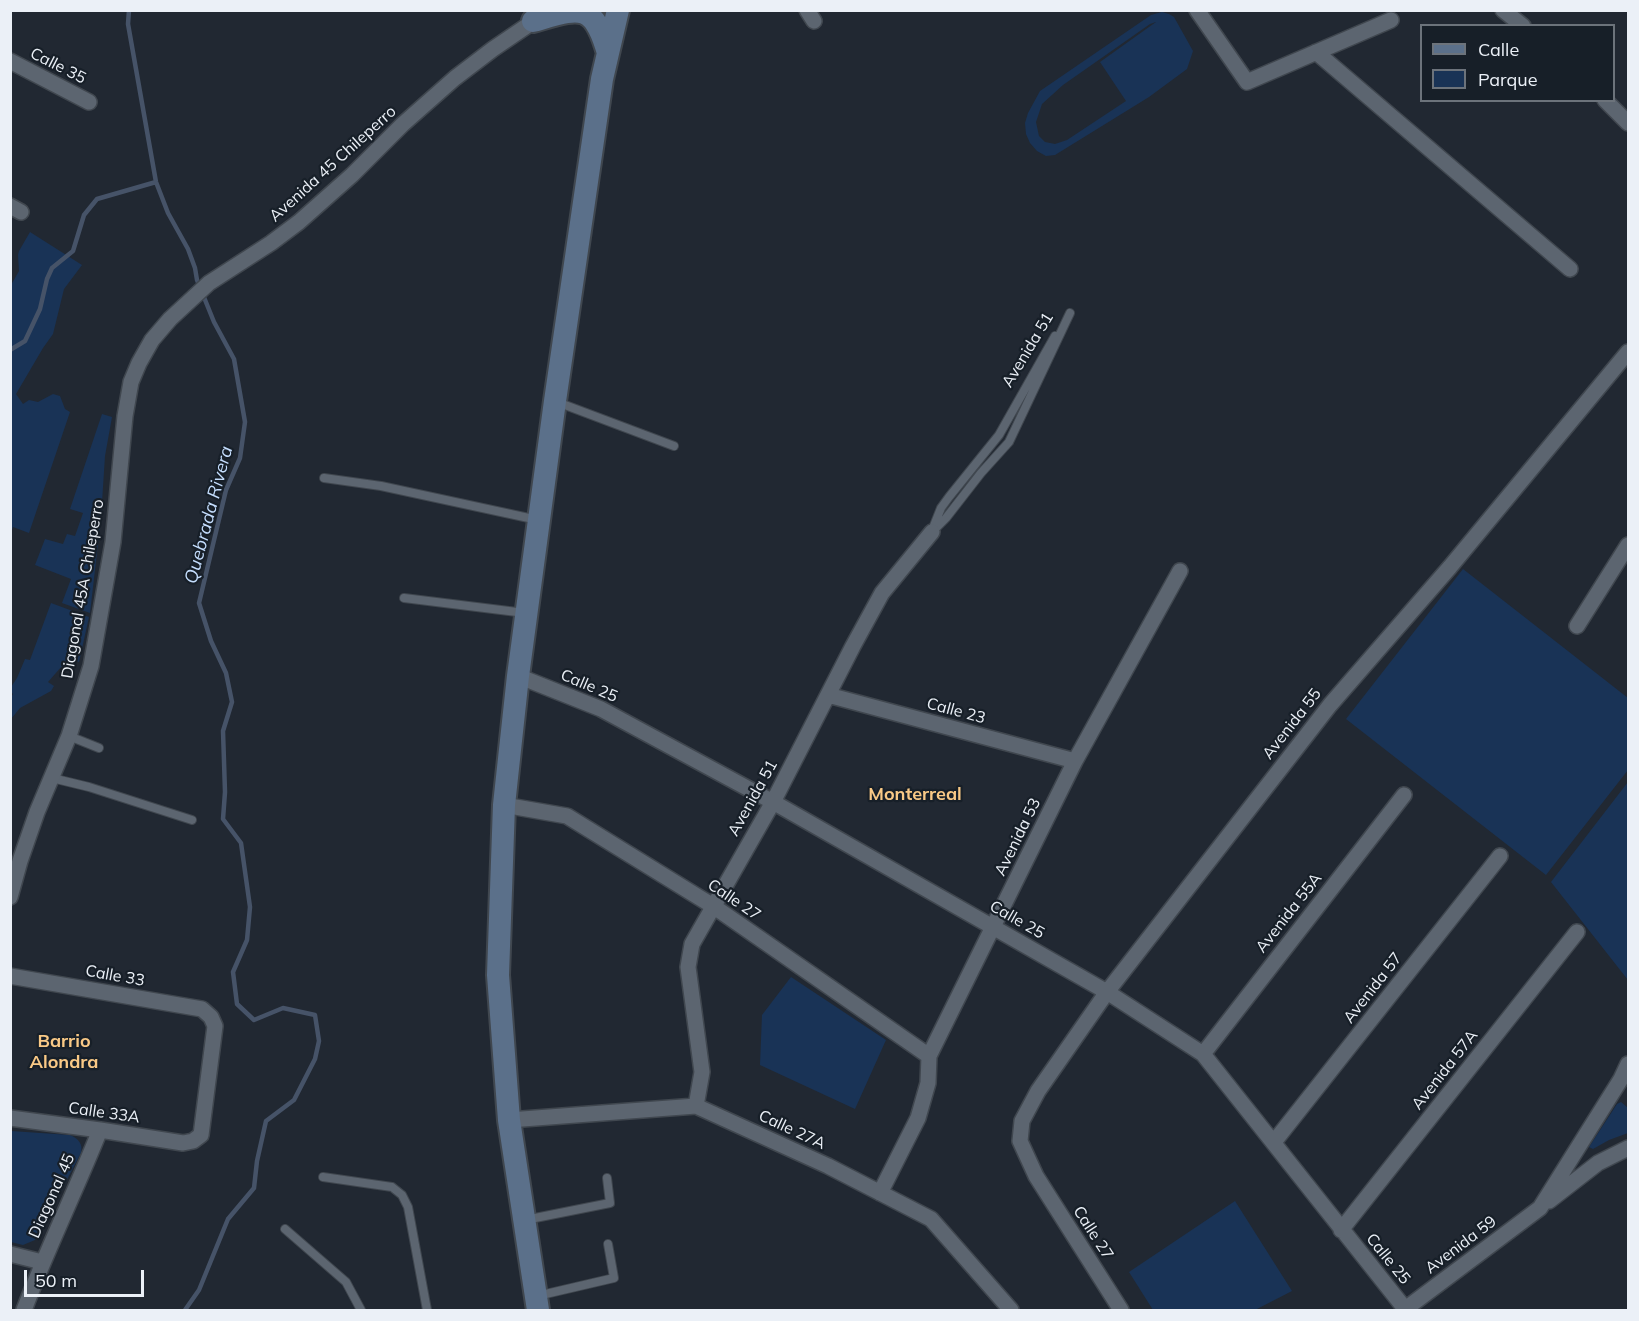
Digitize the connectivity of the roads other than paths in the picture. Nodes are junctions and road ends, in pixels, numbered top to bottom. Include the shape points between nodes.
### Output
1 (618, 10) edge
2 (1197, 10) edge
3 (1503, 10) edge
4 (542, 16) edge
5 (1391, 20) dead end
6 (1520, 24) edge
7 (1316, 52) junction
8 (608, 53) junction
9 (10, 61) edge
10 (89, 102) dead end
11 (1607, 102) edge
12 (1629, 123) edge
13 (1570, 269) dead end
14 (1629, 352) edge
15 (131, 382) joint
16 (555, 401) junction
17 (674, 446) dead end
18 (963, 477) junction
19 (324, 478) dead end
20 (973, 485) junction
21 (538, 520) junction
22 (932, 532) junction
23 (1629, 545) edge
24 (1180, 571) dead end
25 (404, 598) dead end
26 (527, 614) junction
27 (1577, 626) dead end
28 (518, 676) junction
29 (828, 695) junction
30 (69, 736) junction
31 (99, 748) dead end
32 (1075, 762) junction
33 (52, 778) junction
34 (1404, 795) dead end
35 (773, 802) junction
36 (504, 805) junction
37 (192, 820) dead end
38 (1500, 856) dead end
39 (10, 897) edge
40 (712, 906) junction
41 (993, 928) junction
42 (1576, 932) dead end
43 (10, 976) edge
44 (1107, 992) junction
45 (1203, 1054) junction
46 (929, 1056) junction
47 (1629, 1064) edge
48 (1625, 1082) edge
49 (696, 1106) junction
50 (10, 1118) edge
51 (509, 1120) junction
52 (100, 1130) junction
53 (193, 1141) joint
54 (1020, 1142) joint
55 (1274, 1142) junction
56 (1629, 1148) edge
57 (324, 1177) dead end
58 (607, 1178) dead end
59 (880, 1192) junction
60 (1540, 1208) junction
61 (524, 1221) junction
62 (285, 1229) dead end
63 (1341, 1230) junction
64 (609, 1244) dead end
65 (10, 1254) edge
66 (42, 1262) junction
67 (537, 1303) edge
68 (1405, 1310) edge
69 (24, 1311) edge
70 (361, 1311) edge
71 (427, 1311) edge
72 (1011, 1311) edge
73 (1122, 1311) edge

1 - 8 main road
2 - 7 street via 1247,82
3 - 6 street
4 - 8 main road via 579,10 587,13 602,33
4 - 15 street, Avenida 45 Chileperro via 455,78 298,222 209,283 152,340
5 - 7 street
7 - 13 street
8 - 16 main road
9 - 10 street, Calle 35
11 - 12 street
14 - 44 street, Avenida 55 via 1330,705
15 - 30 street, Diagonal 45A Chileperro via 113,542 92,666
16 - 17 lane
16 - 21 main road
18 - 20 lane
18 - 20 lane, Avenida 51 via 999,435 1071,314 1009,442
18 - 22 lane, Avenida 51 via 941,508
19 - 21 lane via 381,486
20 - 22 lane, Avenida 51
21 - 26 main road
22 - 29 street, Avenida 51 via 882,593
23 - 27 street
24 - 32 street, Avenida 53
25 - 26 lane
26 - 28 main road
28 - 35 street, Calle 25 via 601,709
28 - 36 main road
29 - 32 street, Calle 23
29 - 35 street, Avenida 51
30 - 31 lane
30 - 33 street, Diagonal 45A Chileperro
32 - 41 street, Avenida 53
33 - 37 lane
33 - 39 street, Diagonal 45A Chileperro
34 - 45 street, Avenida 55A
35 - 40 street, Avenida 51
35 - 41 street, Calle 25
36 - 40 street, Calle 27 via 567,816
36 - 51 main road via 498,975
38 - 55 street, Avenida 57
40 - 46 street, Calle 27
40 - 49 street, Avenida 51 via 692,944 688,967 702,1072
41 - 44 street, Calle 25
41 - 46 street, Avenida 53
42 - 63 street, Avenida 57A
43 - 53 street, Calle 33 via 202,1009 211,1017 215,1026 201,1135
44 - 45 street, Calle 25
44 - 54 street, Avenida 55 via 1038,1091 1022,1120
45 - 55 street, Calle 25
46 - 59 street, Avenida 53 via 928,1083 918,1118
47 - 48 street, Avenida 59
48 - 60 street, Avenida 59
49 - 51 street, Calle 27A
49 - 59 street, Calle 27A
50 - 52 street, Calle 33A
51 - 61 main road
52 - 53 street, Calle 33A via 183,1143
52 - 66 street, Diagonal 45
54 - 73 street, Calle 27 via 1036,1176
55 - 63 street, Calle 25
56 - 60 street, Avenida 59 via 1598,1163
57 - 71 lane via 392,1188 402,1195 408,1208
58 - 61 lane via 610,1203
59 - 72 street, Calle 27A via 931,1219
60 - 68 street, Avenida 59
61 - 67 main road
62 - 70 lane via 346,1282
63 - 68 street, Calle 25
64 - 67 lane via 614,1278
65 - 66 street
66 - 69 street, Diagonal 45

